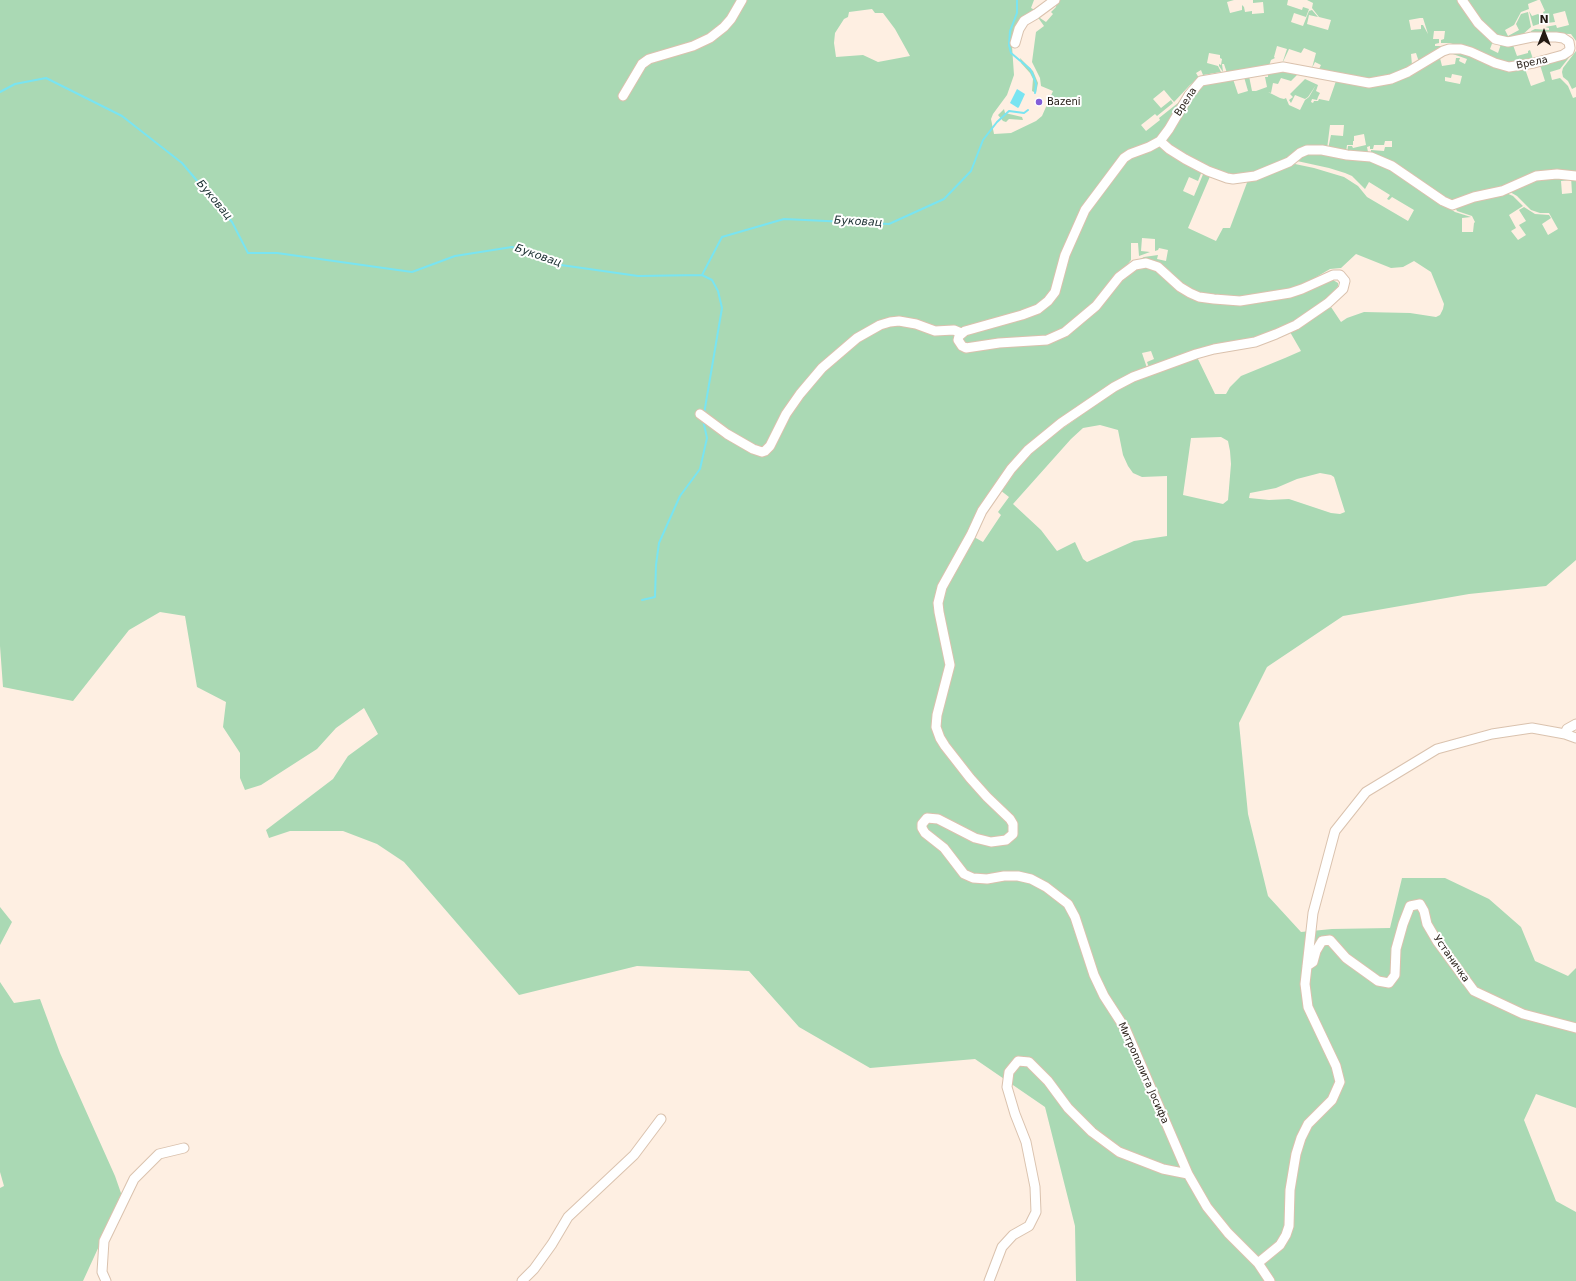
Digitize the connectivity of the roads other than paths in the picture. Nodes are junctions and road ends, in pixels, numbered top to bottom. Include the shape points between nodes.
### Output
1 (742, 0) edge
2 (1055, 0) edge
3 (1462, 0) edge
4 (1015, 43) dead end
5 (623, 96) dead end
6 (1160, 141) junction
7 (1576, 176) edge
8 (961, 333) junction
9 (703, 416) dead end
10 (1576, 724) edge
11 (1565, 734) junction
12 (1576, 738) edge
13 (1307, 966) junction
14 (1576, 1028) edge
15 (661, 1120) dead end
16 (184, 1148) dead end
17 (1188, 1174) junction
18 (1258, 1264) junction
19 (106, 1281) edge
20 (522, 1281) edge
21 (989, 1281) edge
22 (1270, 1281) edge

1 - 5 street via 731,19 710,38 642,64
2 - 4 street via 1024,21
3 - 6 street, Врела via 1478,23 1495,39 1508,42 1532,37 1563,38 1569,42 1569,51 1564,55 1534,64 1509,67 1495,64 1471,52 1450,49 1408,72 1391,79 1369,83 1283,67 1209,78 1195,87
6 - 7 street via 1169,149 1208,171 1233,179 1255,176 1289,162 1307,150 1371,156 1392,166 1452,205 1502,191 1536,176
6 - 8 street via 1124,158 1085,210 1065,255 1055,292 1048,301 1038,309 1022,315
8 - 9 street via 954,330 935,331 916,324 890,322 857,338 822,368 800,394 765,451 758,451 740,442
8 - 17 street, Митрополита Јосифа via 958,340 966,348 1047,340 1065,332 1096,306 1119,277 1135,264 1146,263 1158,267 1190,293 1214,299 1240,301 1276,295 1302,289 1333,275 1340,275 1345,281 1338,296 1296,325 1255,342 1196,354 1133,377 1062,423 1028,450 995,491 946,579 940,596 939,612 950,665 937,715 938,733 945,746 980,790 1010,819 1014,829 1006,840 991,842 975,838 938,819 924,820 922,828 944,848 964,874 973,878 1018,876 1031,879 1068,904 1075,917 1094,975 1126,1030
10 - 11 street via 1567,729
11 - 12 street
11 - 13 street via 1532,728 1492,734 1437,749 1366,792 1335,831 1313,913
13 - 14 street, Устаничка via 1312,962 1322,941 1330,940 1346,958 1378,981 1389,983 1395,975 1396,949 1402,924 1410,906 1420,904 1437,942 1474,991 1523,1014
13 - 18 street via 1305,984 1308,1007 1336,1066 1340,1082 1332,1100 1308,1124 1301,1138 1290,1190 1286,1235 1280,1245
15 - 20 street via 634,1155 568,1217 534,1269
16 - 19 street via 159,1154 134,1179 104,1241 102,1272
17 - 18 street, Митрополита Јосифа via 1211,1212
17 - 21 street via 1162,1168 1120,1152 1092,1132 1029,1062 1018,1061 1009,1072 1007,1088 1026,1142 1036,1187 1036,1212 1029,1226 1013,1235 1002,1247
18 - 22 street, Митрополита Јосифа

